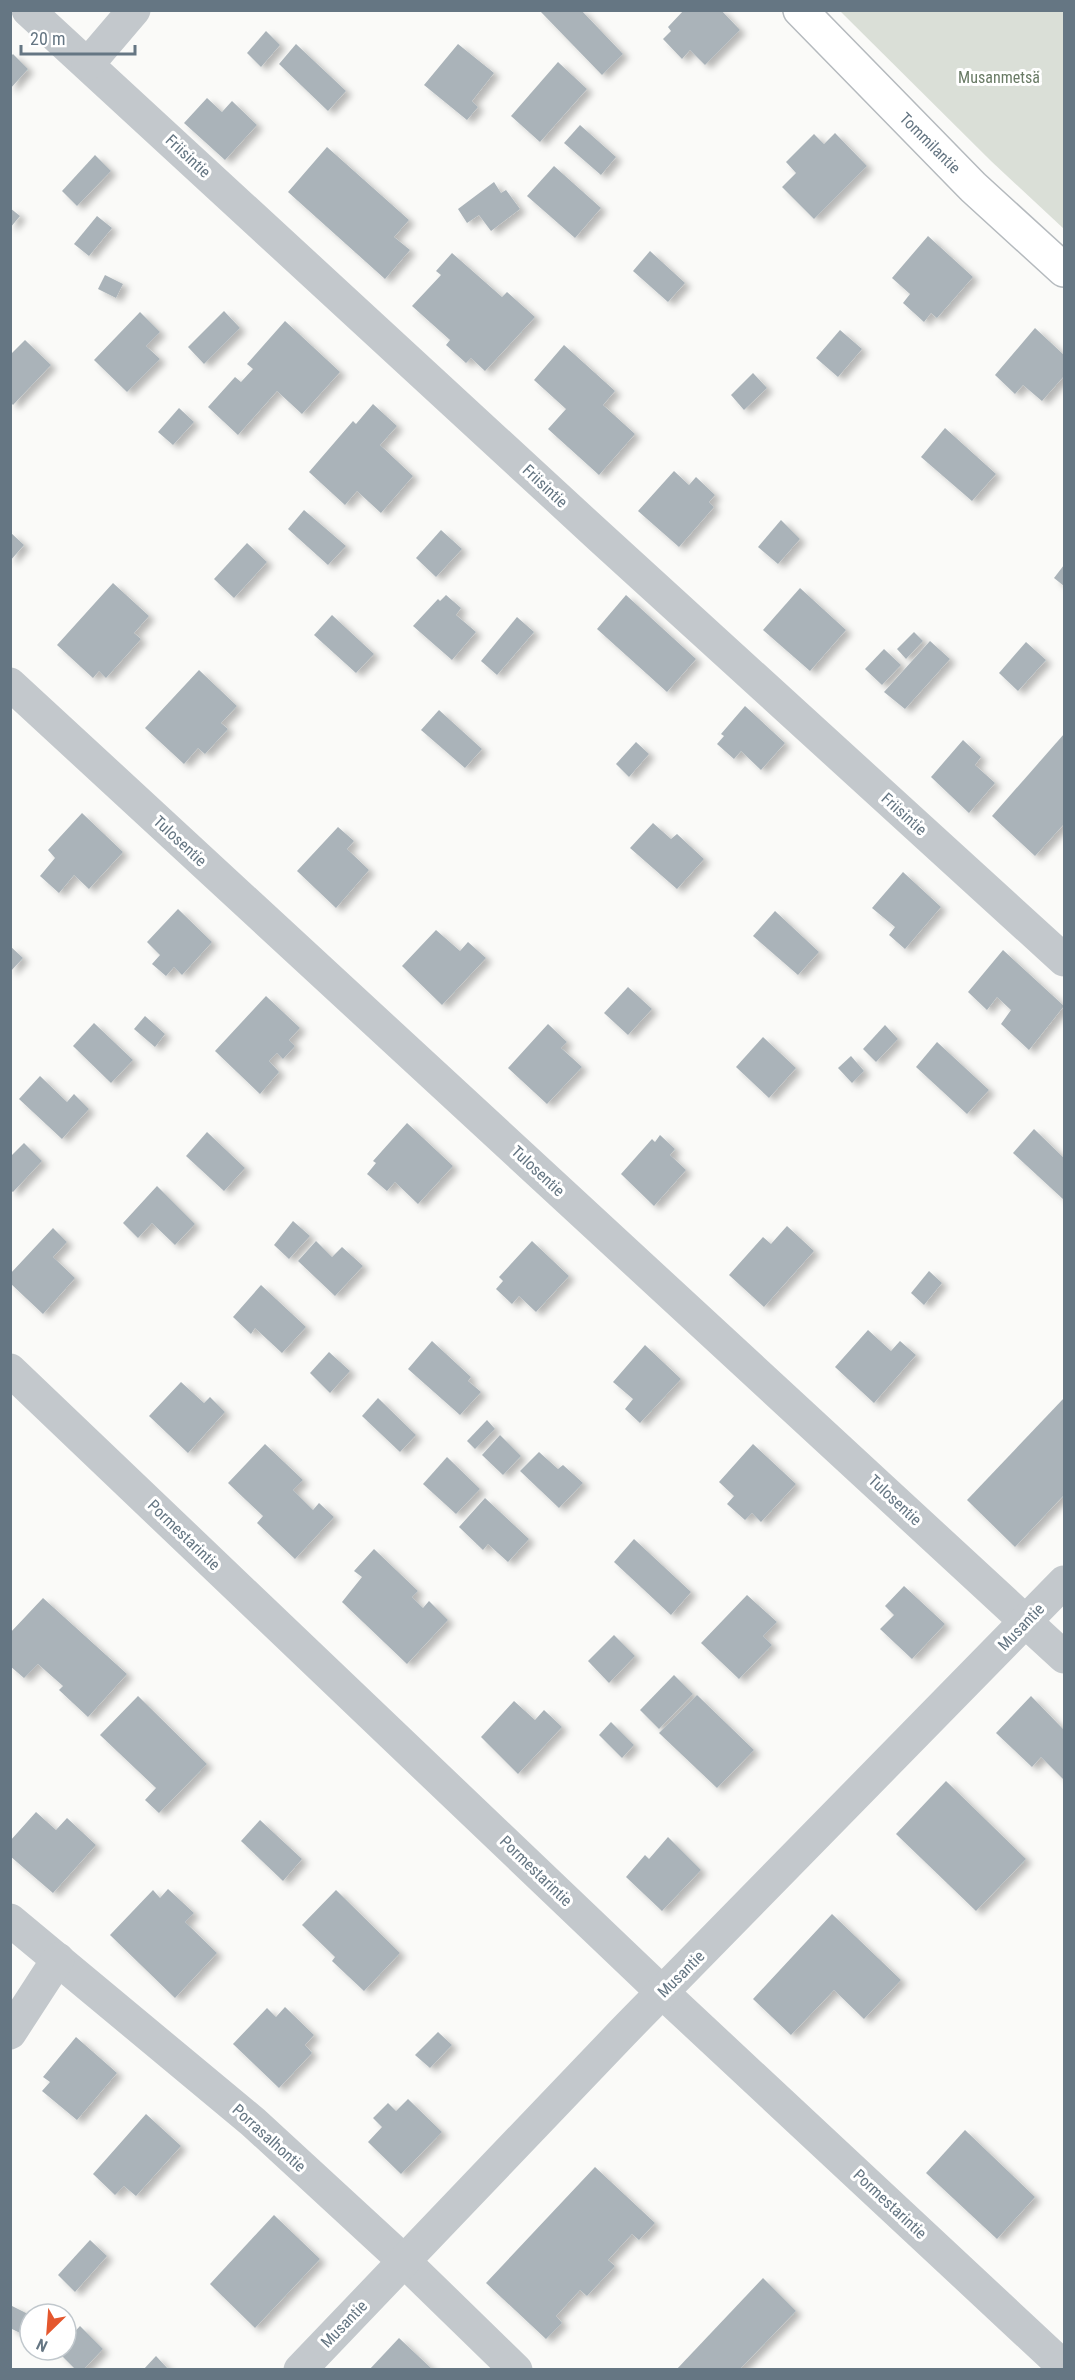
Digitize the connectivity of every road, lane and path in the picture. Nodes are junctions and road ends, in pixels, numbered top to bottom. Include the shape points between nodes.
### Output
1 (28, 10) edge
2 (134, 10) edge
3 (800, 10) edge
4 (88, 64) junction
5 (1065, 270) edge
6 (10, 684) edge
7 (1065, 960) edge
8 (10, 1370) edge
9 (1065, 1582) edge
10 (1026, 1621) junction
11 (1065, 1658) edge
12 (10, 1920) edge
13 (58, 1959) junction
14 (663, 1993) junction
15 (10, 2033) edge
16 (404, 2261) junction
17 (1065, 2367) edge
18 (300, 2370) edge
19 (516, 2370) edge

1 - 4 street, Friisintie
2 - 4 street
3 - 5 main road, Tommilantie via 973,186
4 - 7 street, Friisintie
6 - 10 street, Tulosentie
8 - 14 street, Pormestarintie
9 - 10 street, Musantie
10 - 11 street, Tulosentie
10 - 14 street, Musantie
12 - 13 street, Porrasalhontie
13 - 15 street
13 - 16 street, Porrasalhontie via 253,2122
14 - 16 street, Musantie
14 - 17 street, Pormestarintie
16 - 18 street, Musantie
16 - 19 street, Porrasalhontie

